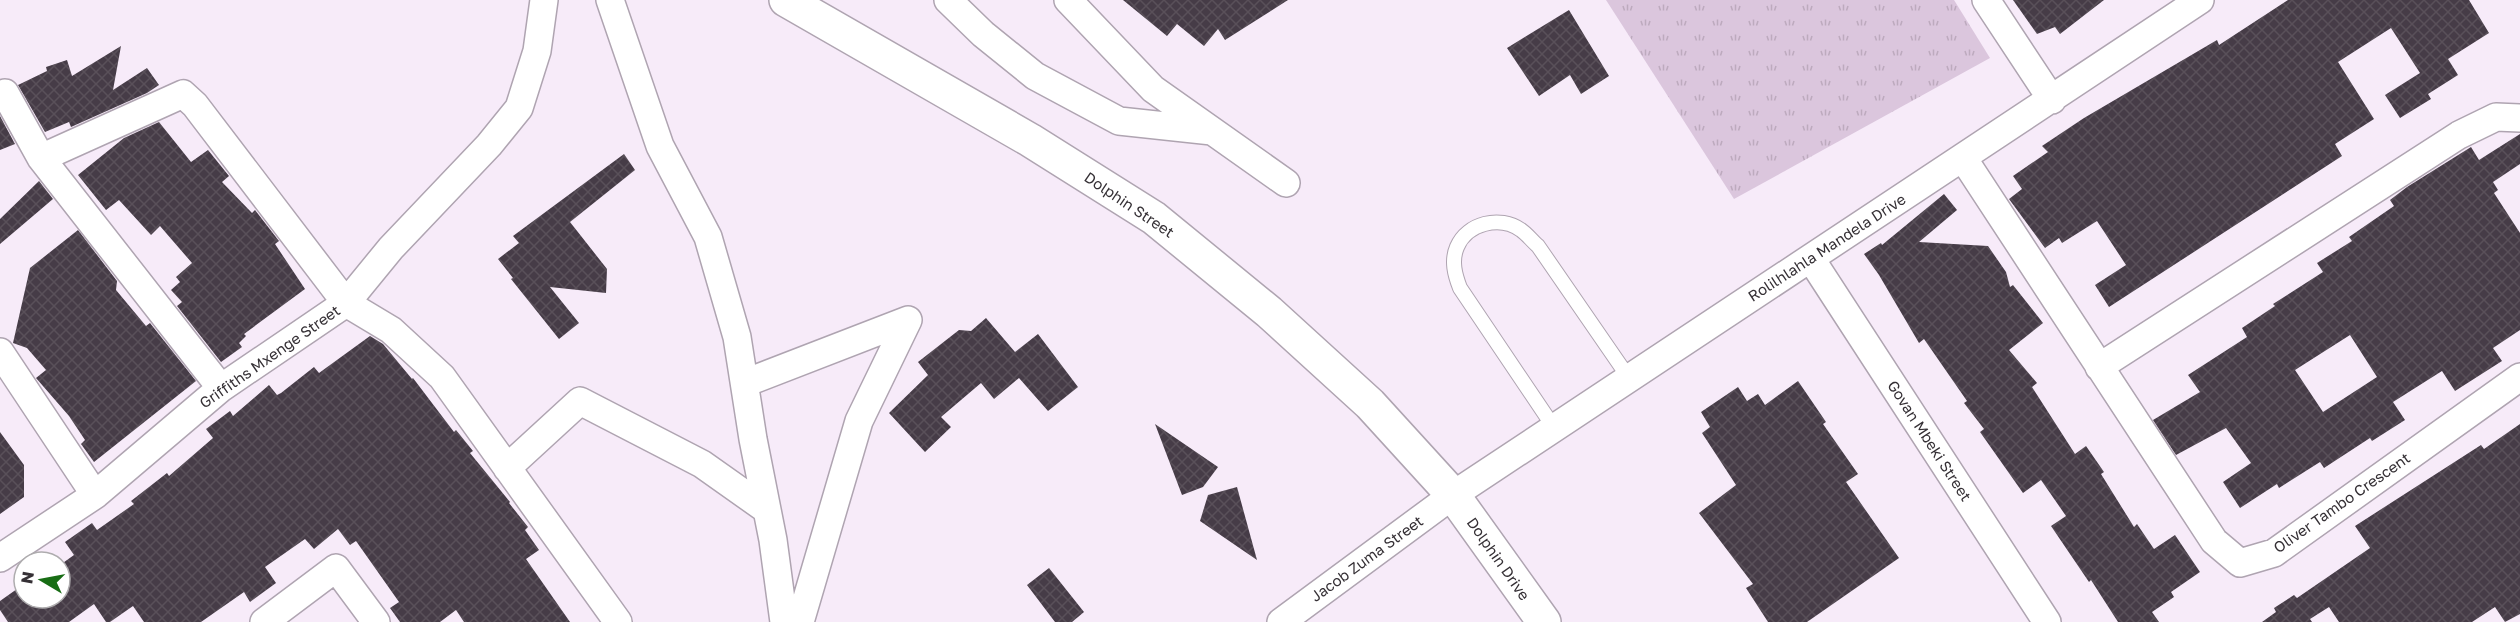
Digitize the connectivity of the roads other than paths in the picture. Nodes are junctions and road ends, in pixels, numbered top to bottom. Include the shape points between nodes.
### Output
1 (544, 0) edge
2 (610, 0) edge
3 (786, 0) edge
4 (948, 0) edge
5 (1068, 0) edge
6 (1986, 0) edge
7 (2200, 0) edge
8 (5, 93) dead end
9 (2052, 100) junction
10 (2520, 118) edge
11 (1212, 131) junction
12 (41, 158) junction
13 (1962, 158) junction
14 (1286, 183) dead end
15 (1811, 259) junction
16 (346, 303) junction
17 (0, 352) edge
18 (2099, 368) junction
19 (2520, 377) edge
20 (1629, 378) junction
21 (745, 383) junction
22 (221, 388) junction
23 (1555, 429) junction
24 (507, 468) junction
25 (95, 495) junction
26 (1453, 495) junction
27 (767, 510) junction
28 (0, 558) edge
29 (264, 622) edge
30 (376, 622) edge
31 (618, 622) edge
32 (784, 622) edge
33 (800, 622) edge
34 (1281, 622) edge
35 (1544, 622) edge
36 (2047, 622) edge

1 - 16 street via 537,51 519,108 489,146 390,248
2 - 21 street via 660,146 708,237 737,337
3 - 26 street, Dolphin Street via 1030,140 1154,218 1328,364
4 - 11 street via 1035,76 1119,121
5 - 11 street via 1153,89
6 - 9 street
7 - 9 street, Rolilhlahla Mandela Drive
8 - 12 street
9 - 13 street, Rolilhlahla Mandela Drive
10 - 18 street via 2496,117 2459,135
11 - 14 street
12 - 16 street via 183,94
12 - 22 street
13 - 15 street, Rolilhlahla Mandela Drive
13 - 18 street, Oliver Tambo Crescent
15 - 20 street, Rolilhlahla Mandela Drive
15 - 36 street, Govan Mbeki Street
16 - 22 street, Griffiths Mxenge Street
16 - 24 street, Griffiths Mxenge Street via 391,330 442,377
17 - 25 street
18 - 19 street, Oliver Tambo Crescent via 2214,541 2240,563 2274,553
20 - 23 street, Rolilhlahla Mandela Drive
20 - 23 lane via 1538,246 1520,229 1498,222 1480,224 1468,232 1457,246 1454,271 1460,288
21 - 27 street
21 - 33 street via 908,320 859,422
22 - 25 street, Griffiths Mxenge Street
23 - 26 street, Rolilhlahla Mandela Drive
24 - 27 street via 580,401 702,464
24 - 31 street, Griffiths Mxenge Street
25 - 28 street, Griffiths Mxenge Street
26 - 34 street, Jacob Zuma Street
26 - 35 street, Dolphin Drive
27 - 32 street
29 - 30 street via 336,568

